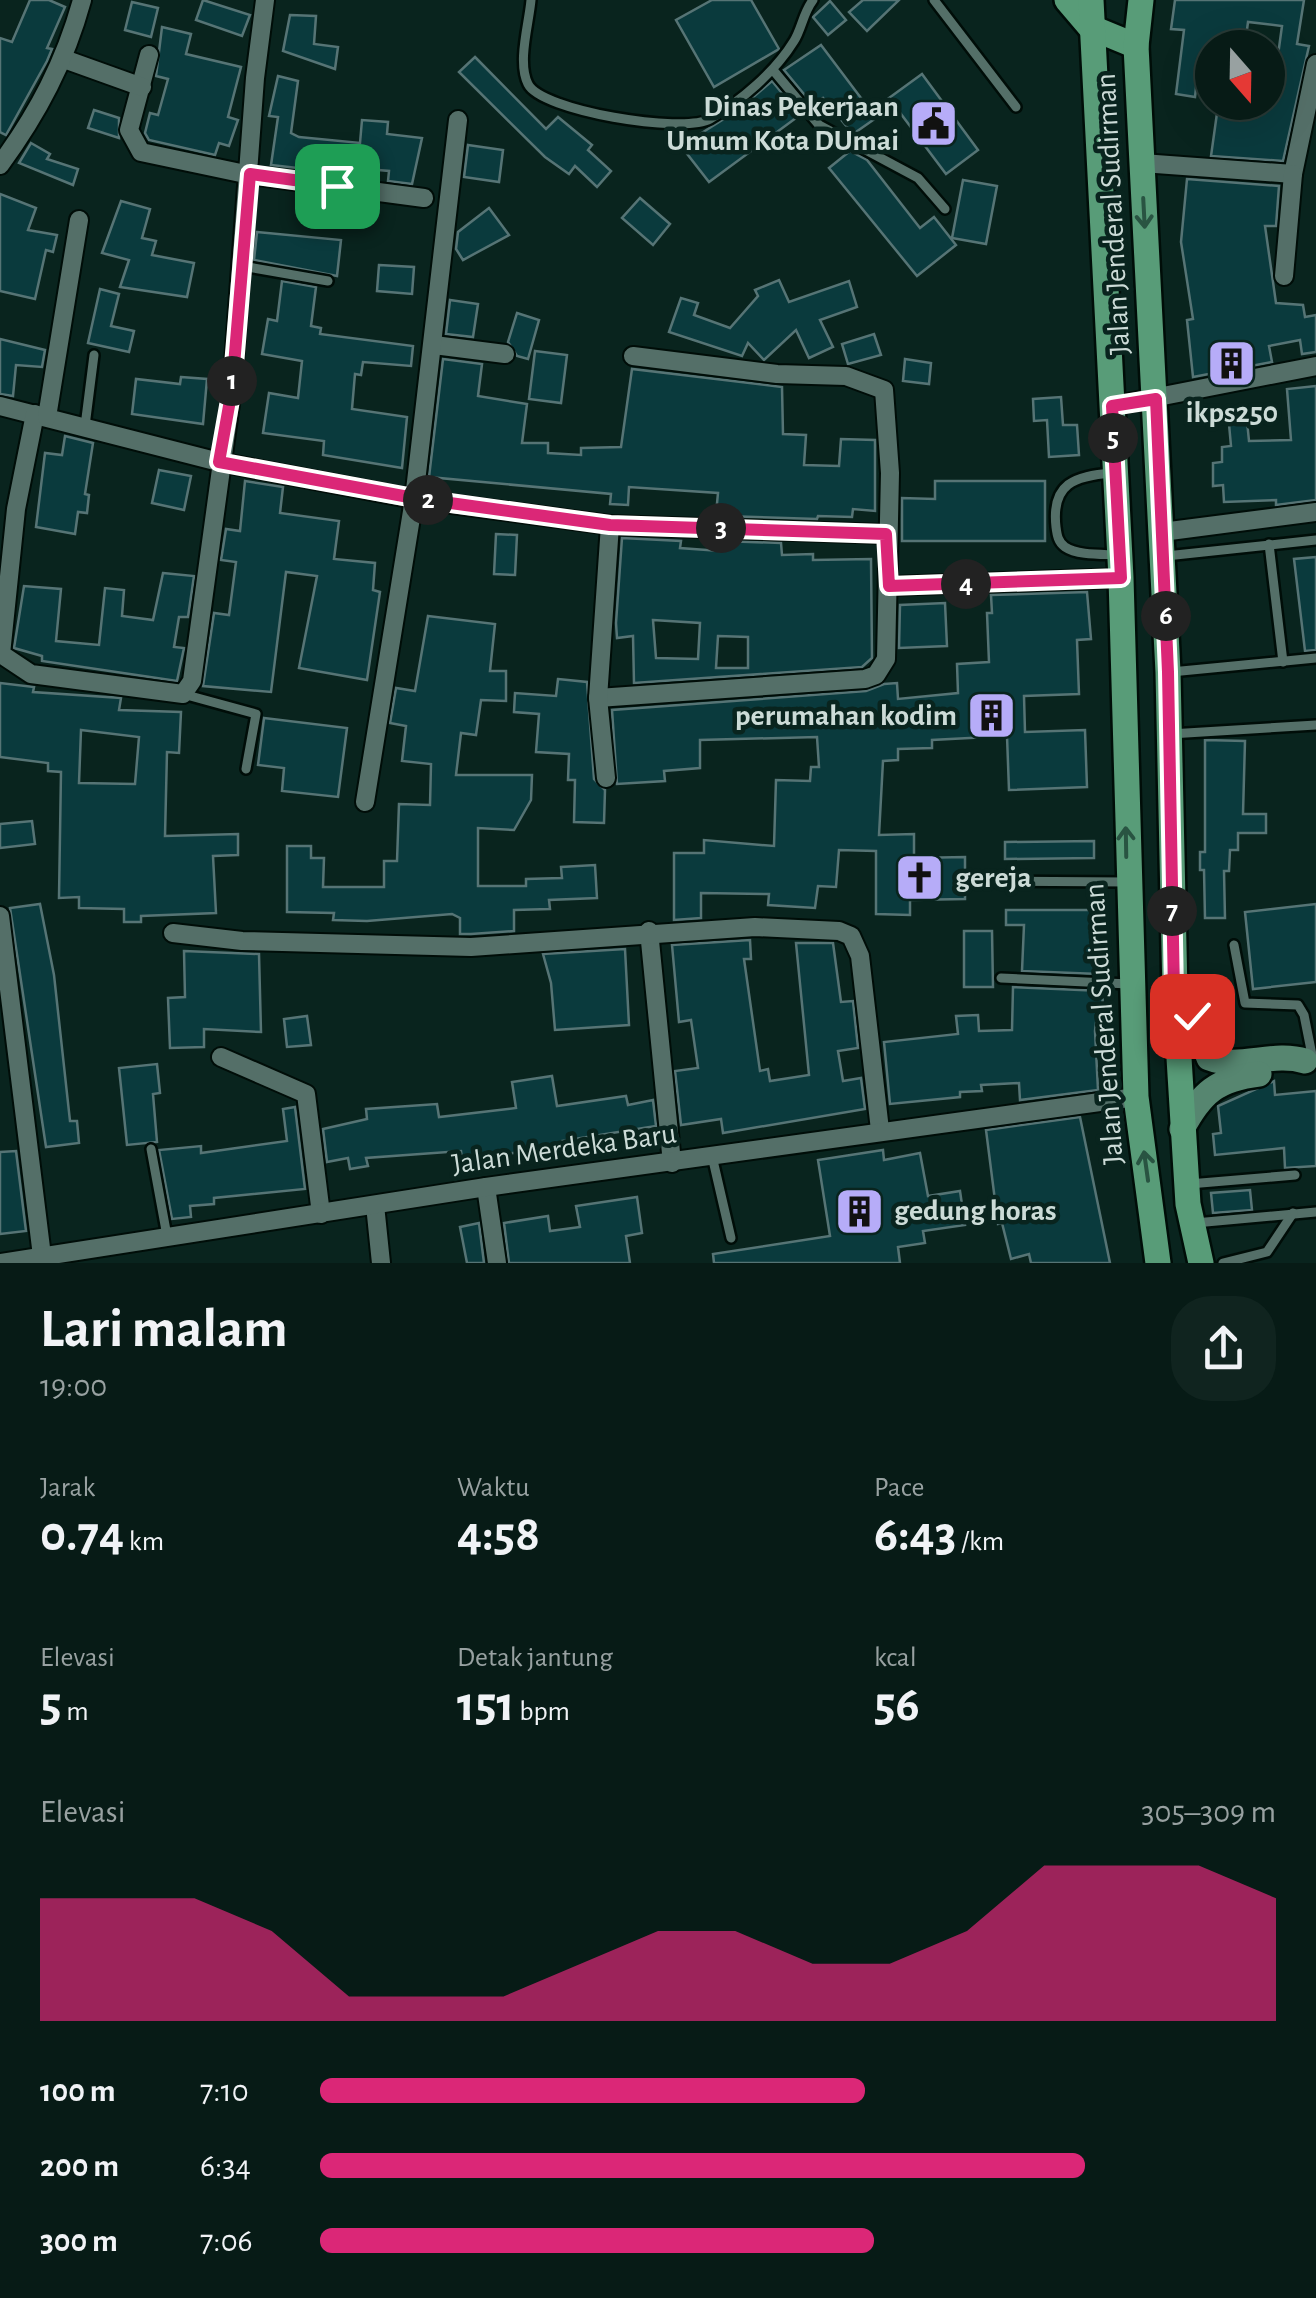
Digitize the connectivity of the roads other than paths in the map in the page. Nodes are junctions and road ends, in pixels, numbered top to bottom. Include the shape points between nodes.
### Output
1 (82, 0) edge
2 (266, 0) edge
3 (532, 0) edge
4 (802, 0) edge
5 (813, 0) edge
6 (934, 0) edge
7 (1067, 0) edge
8 (1091, 0) edge
9 (1140, 0) edge
10 (800, 19) junction
11 (1090, 28) junction
12 (1136, 46) junction
13 (150, 55) dead end
14 (64, 59) junction
15 (1316, 64) edge
16 (773, 70) junction
17 (142, 87) junction
18 (1016, 107) dead end
19 (458, 120) dead end
20 (1142, 163) junction
21 (0, 165) edge
22 (250, 174) junction
23 (1293, 174) junction
24 (424, 198) dead end
25 (945, 209) dead end
26 (80, 220) dead end
27 (240, 266) junction
28 (1284, 276) dead end
29 (328, 281) dead end
30 (434, 345) junction
31 (94, 354) dead end
32 (505, 354) dead end
33 (633, 356) dead end
34 (1316, 366) edge
35 (1156, 399) junction
36 (0, 406) edge
37 (1112, 406) junction
38 (41, 416) junction
39 (85, 426) junction
40 (219, 462) junction
41 (1115, 472) junction
42 (414, 498) junction
43 (1316, 512) edge
44 (610, 525) junction
45 (886, 534) junction
46 (1316, 540) edge
47 (1163, 544) junction
48 (1268, 544) junction
49 (1120, 566) junction
50 (889, 586) junction
51 (1, 654) edge
52 (1316, 658) edge
53 (1283, 662) junction
54 (1168, 672) junction
55 (183, 694) junction
56 (598, 698) junction
57 (1316, 725) edge
58 (1168, 734) junction
59 (246, 770) dead end
60 (606, 778) dead end
61 (365, 802) dead end
62 (975, 880) dead end
63 (1126, 882) junction
64 (0, 916) edge
65 (649, 931) junction
66 (173, 933) dead end
67 (1234, 945) dead end
68 (1001, 978) dead end
69 (1131, 984) junction
70 (1174, 993) junction
71 (221, 1057) dead end
72 (1311, 1060) edge
73 (1136, 1097) junction
74 (1182, 1129) junction
75 (880, 1130) junction
76 (151, 1149) dead end
77 (712, 1156) junction
78 (672, 1163) junction
79 (1295, 1175) dead end
80 (1186, 1184) junction
81 (486, 1187) junction
82 (374, 1205) junction
83 (1316, 1212) edge
84 (1293, 1213) junction
85 (320, 1214) junction
86 (1192, 1224) junction
87 (166, 1236) junction
88 (731, 1238) dead end
89 (42, 1256) junction
90 (91, 1256) edge
91 (1, 1263) edge
92 (381, 1263) edge
93 (497, 1263) edge
94 (1158, 1263) edge
95 (1201, 1263) edge
96 (1222, 1263) edge

1 - 14 street
2 - 22 street
3 - 16 lane via 524,71 529,87 546,102 690,125 708,120
4 - 10 lane
5 - 10 lane
6 - 18 lane
7 - 11 main road
8 - 11 main road, Jalan Jenderal Sudirman
9 - 12 main road, Jalan Jenderal Sudirman
10 - 16 lane via 797,37
11 - 12 main road
11 - 37 main road, Jalan Jenderal Sudirman
12 - 20 main road, Jalan Jenderal Sudirman
13 - 17 street
14 - 17 street
14 - 21 street via 34,119
15 - 23 street
16 - 25 lane via 819,124 918,178
17 - 22 street via 130,130 140,152
19 - 30 street
20 - 23 street
20 -> 35 main road, Jalan Jenderal Sudirman
22 - 24 street
22 - 27 street
23 - 28 street
26 - 38 street
27 - 29 lane
27 - 40 street via 232,389
30 - 32 street
30 - 42 street
31 - 39 lane
33 - 45 street via 846,376 884,390
34 - 35 street
35 - 37 street
35 - 47 main road, Jalan Jenderal Sudirman
36 - 38 street
37 - 41 main road, Jalan Jenderal Sudirman
38 - 39 street
38 - 51 street via 16,508
39 - 40 street
40 - 42 street
40 - 55 street via 192,680
41 - 49 main road, Jalan Jenderal Sudirman
41 - 49 lane via 1068,482 1059,490 1055,514 1058,540 1067,550
42 - 44 street
42 - 61 street
43 - 47 street
44 - 45 street
44 - 56 street
45 - 50 street
46 - 48 lane
47 - 48 lane
47 - 54 main road, Jalan Jenderal Sudirman
48 - 53 lane
49 - 50 street
63 -> 49 main road, Jalan Jenderal Sudirman
50 - 56 street via 886,659 876,675
51 - 55 street via 30,674
52 - 53 lane
53 - 54 lane
54 - 58 main road, Jalan Jenderal Sudirman
55 - 59 lane via 256,714
56 - 60 street
57 - 58 lane
58 - 70 main road, Jalan Jenderal Sudirman
62 - 63 lane
63 - 69 main road, Jalan Jenderal Sudirman
64 - 89 street
65 - 66 street via 472,946
65 - 75 street via 755,926 851,936 860,956
65 - 78 street
67 - 72 lane via 1245,1003 1298,1005
68 - 69 lane
69 - 73 main road, Jalan Jenderal Sudirman
70 - 72 street via 1196,1022 1209,1058
70 - 74 main road, Jalan Jenderal Sudirman
71 - 85 street via 306,1094
72 - 74 street via 1222,1081 1199,1099
73 - 75 street, Jalan Merdeka Baru
94 -> 73 main road, Jalan Jenderal Sudirman
74 - 80 main road, Jalan Jenderal Sudirman
75 - 77 street, Jalan Merdeka Baru
76 - 87 lane
77 - 78 street, Jalan Merdeka Baru
77 - 88 lane
78 - 81 street, Jalan Merdeka Baru
79 - 80 lane
80 - 86 main road, Jalan Jenderal Sudirman
81 - 82 street, Jalan Merdeka Baru
81 - 93 street
82 - 85 street, Jalan Merdeka Baru
82 - 92 street
83 - 84 lane
84 - 86 lane
84 - 96 lane via 1267,1252
85 - 87 street, Jalan Merdeka Baru
86 - 95 main road, Jalan Jenderal Sudirman
87 - 90 street, Jalan Merdeka Baru
89 - 90 street, Jalan Merdeka Baru
89 - 91 street, Jalan Merdeka Baru

